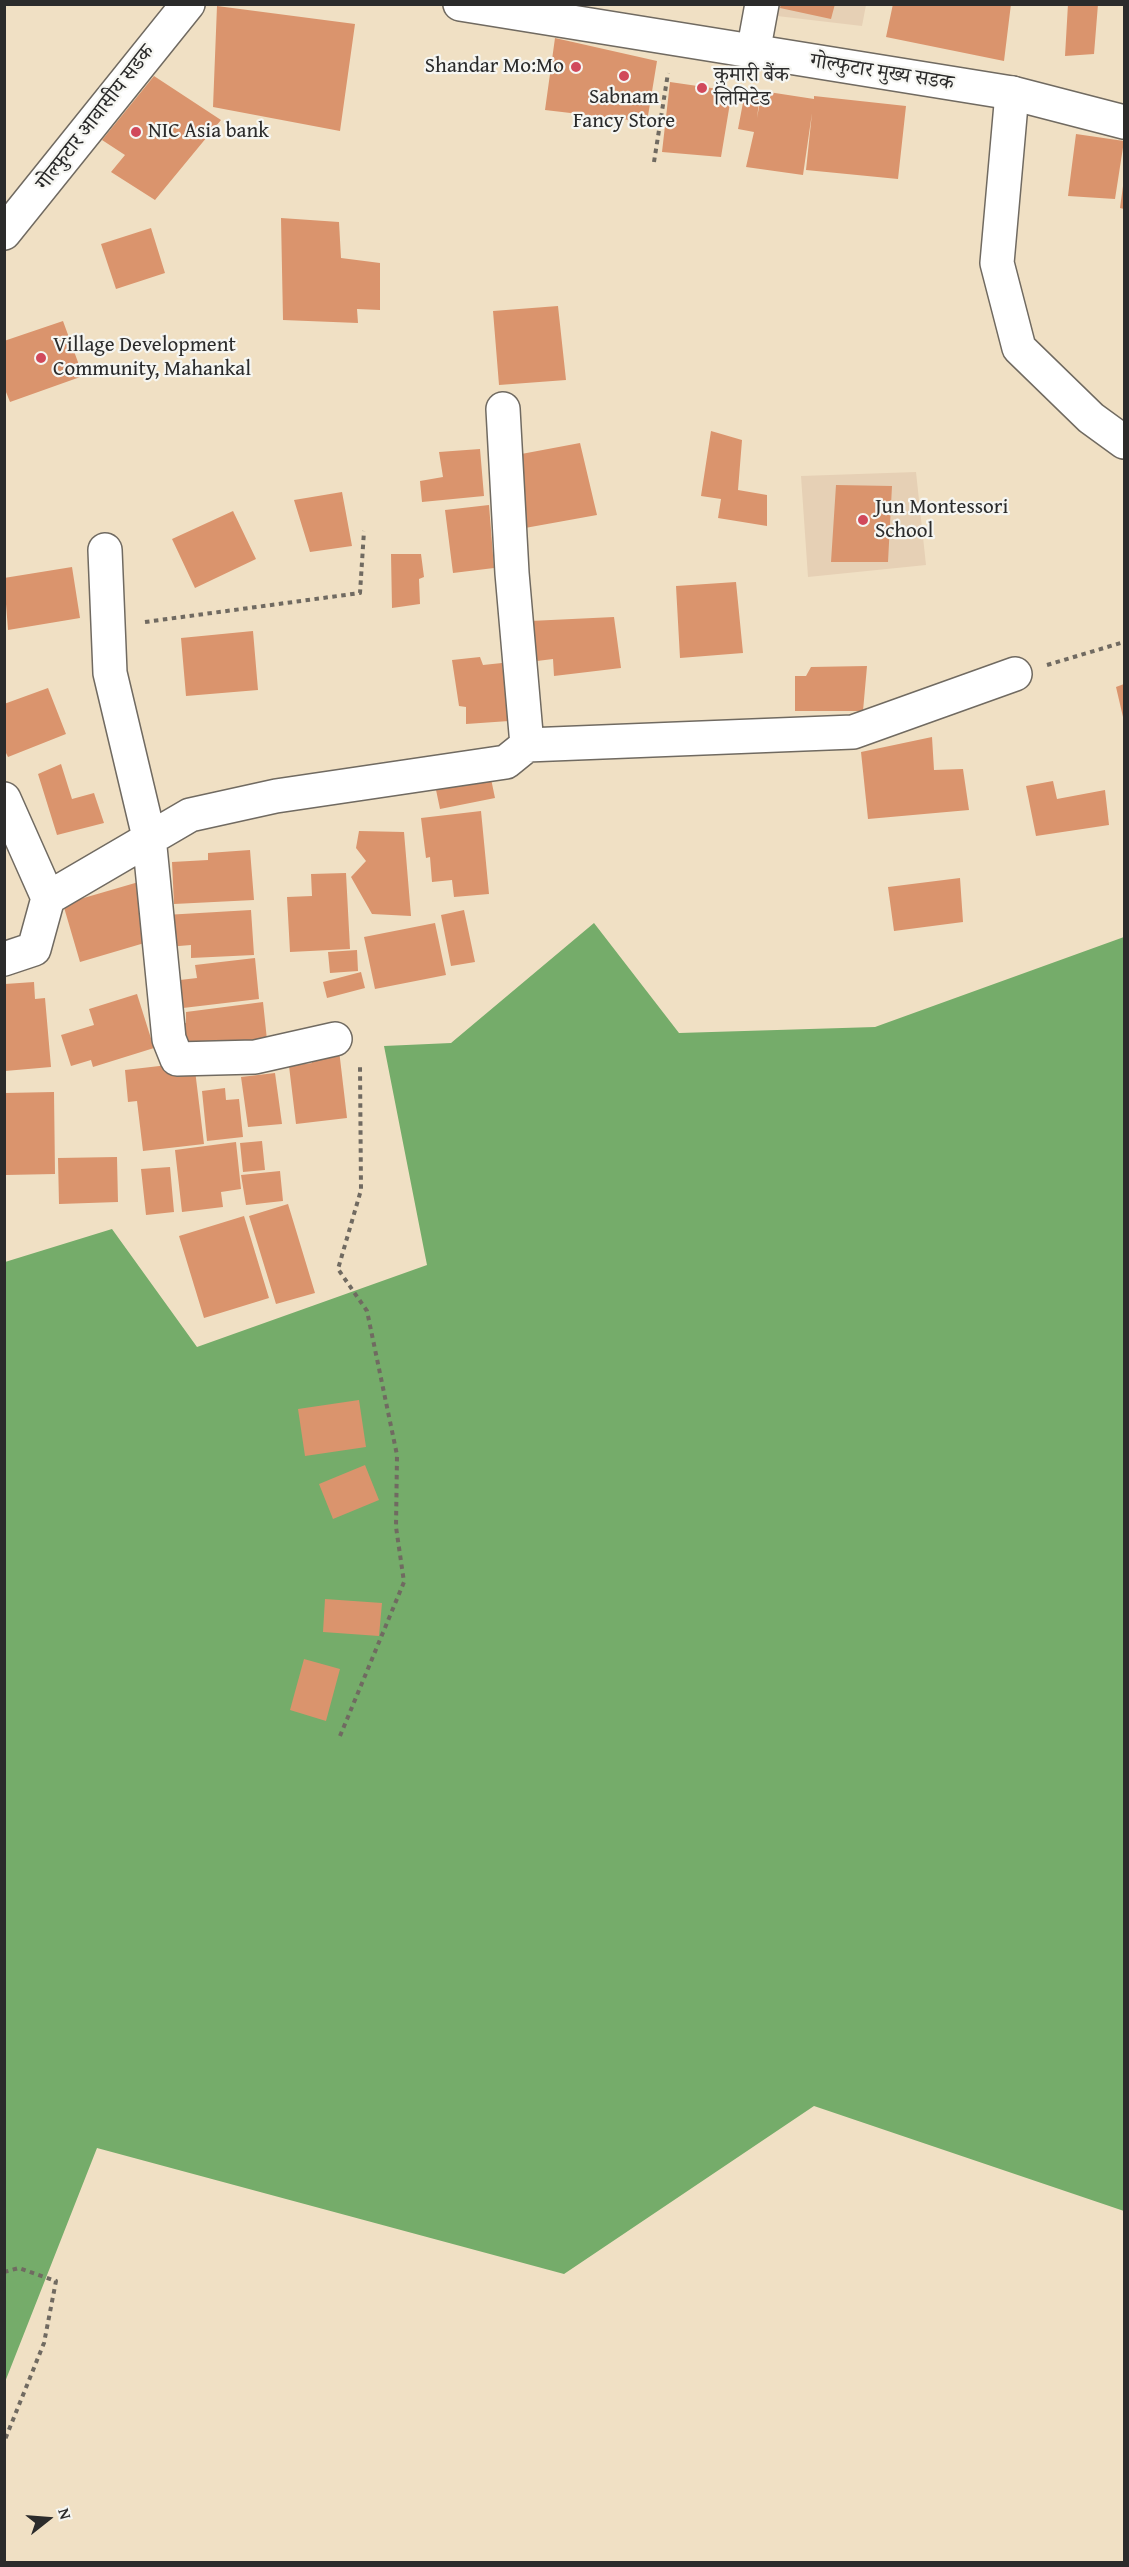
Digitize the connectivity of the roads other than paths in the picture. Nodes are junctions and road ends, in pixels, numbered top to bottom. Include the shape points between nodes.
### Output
1 (188, 4) edge
2 (460, 4) edge
3 (762, 4) edge
4 (753, 53) junction
5 (1012, 93) junction
6 (1125, 122) edge
7 (4, 233) edge
8 (503, 409) dead end
9 (1125, 442) edge
10 (105, 550) dead end
11 (1016, 674) road end
12 (527, 745) junction
13 (4, 799) edge
14 (149, 837) junction
15 (48, 898) junction
16 (4, 959) edge
17 (335, 1039) road end

1 - 7 street, गोल्फुटार आवासीय सडक
2 - 4 street, गोल्फुटार मुख्य सडक
3 - 4 street
4 - 5 street, गोल्फुटार मुख्य सडक
5 - 6 street, गोल्फुटार मुख्य सडक
5 - 9 street via 997,263 1019,348 1090,418
8 - 12 street
10 - 14 street via 111,673
11 - 12 street via 853,732
12 - 14 street via 506,762 276,796 190,815
13 - 15 street
14 - 15 street
14 - 17 street via 169,1039 177,1059 255,1057
15 - 16 street via 34,949

